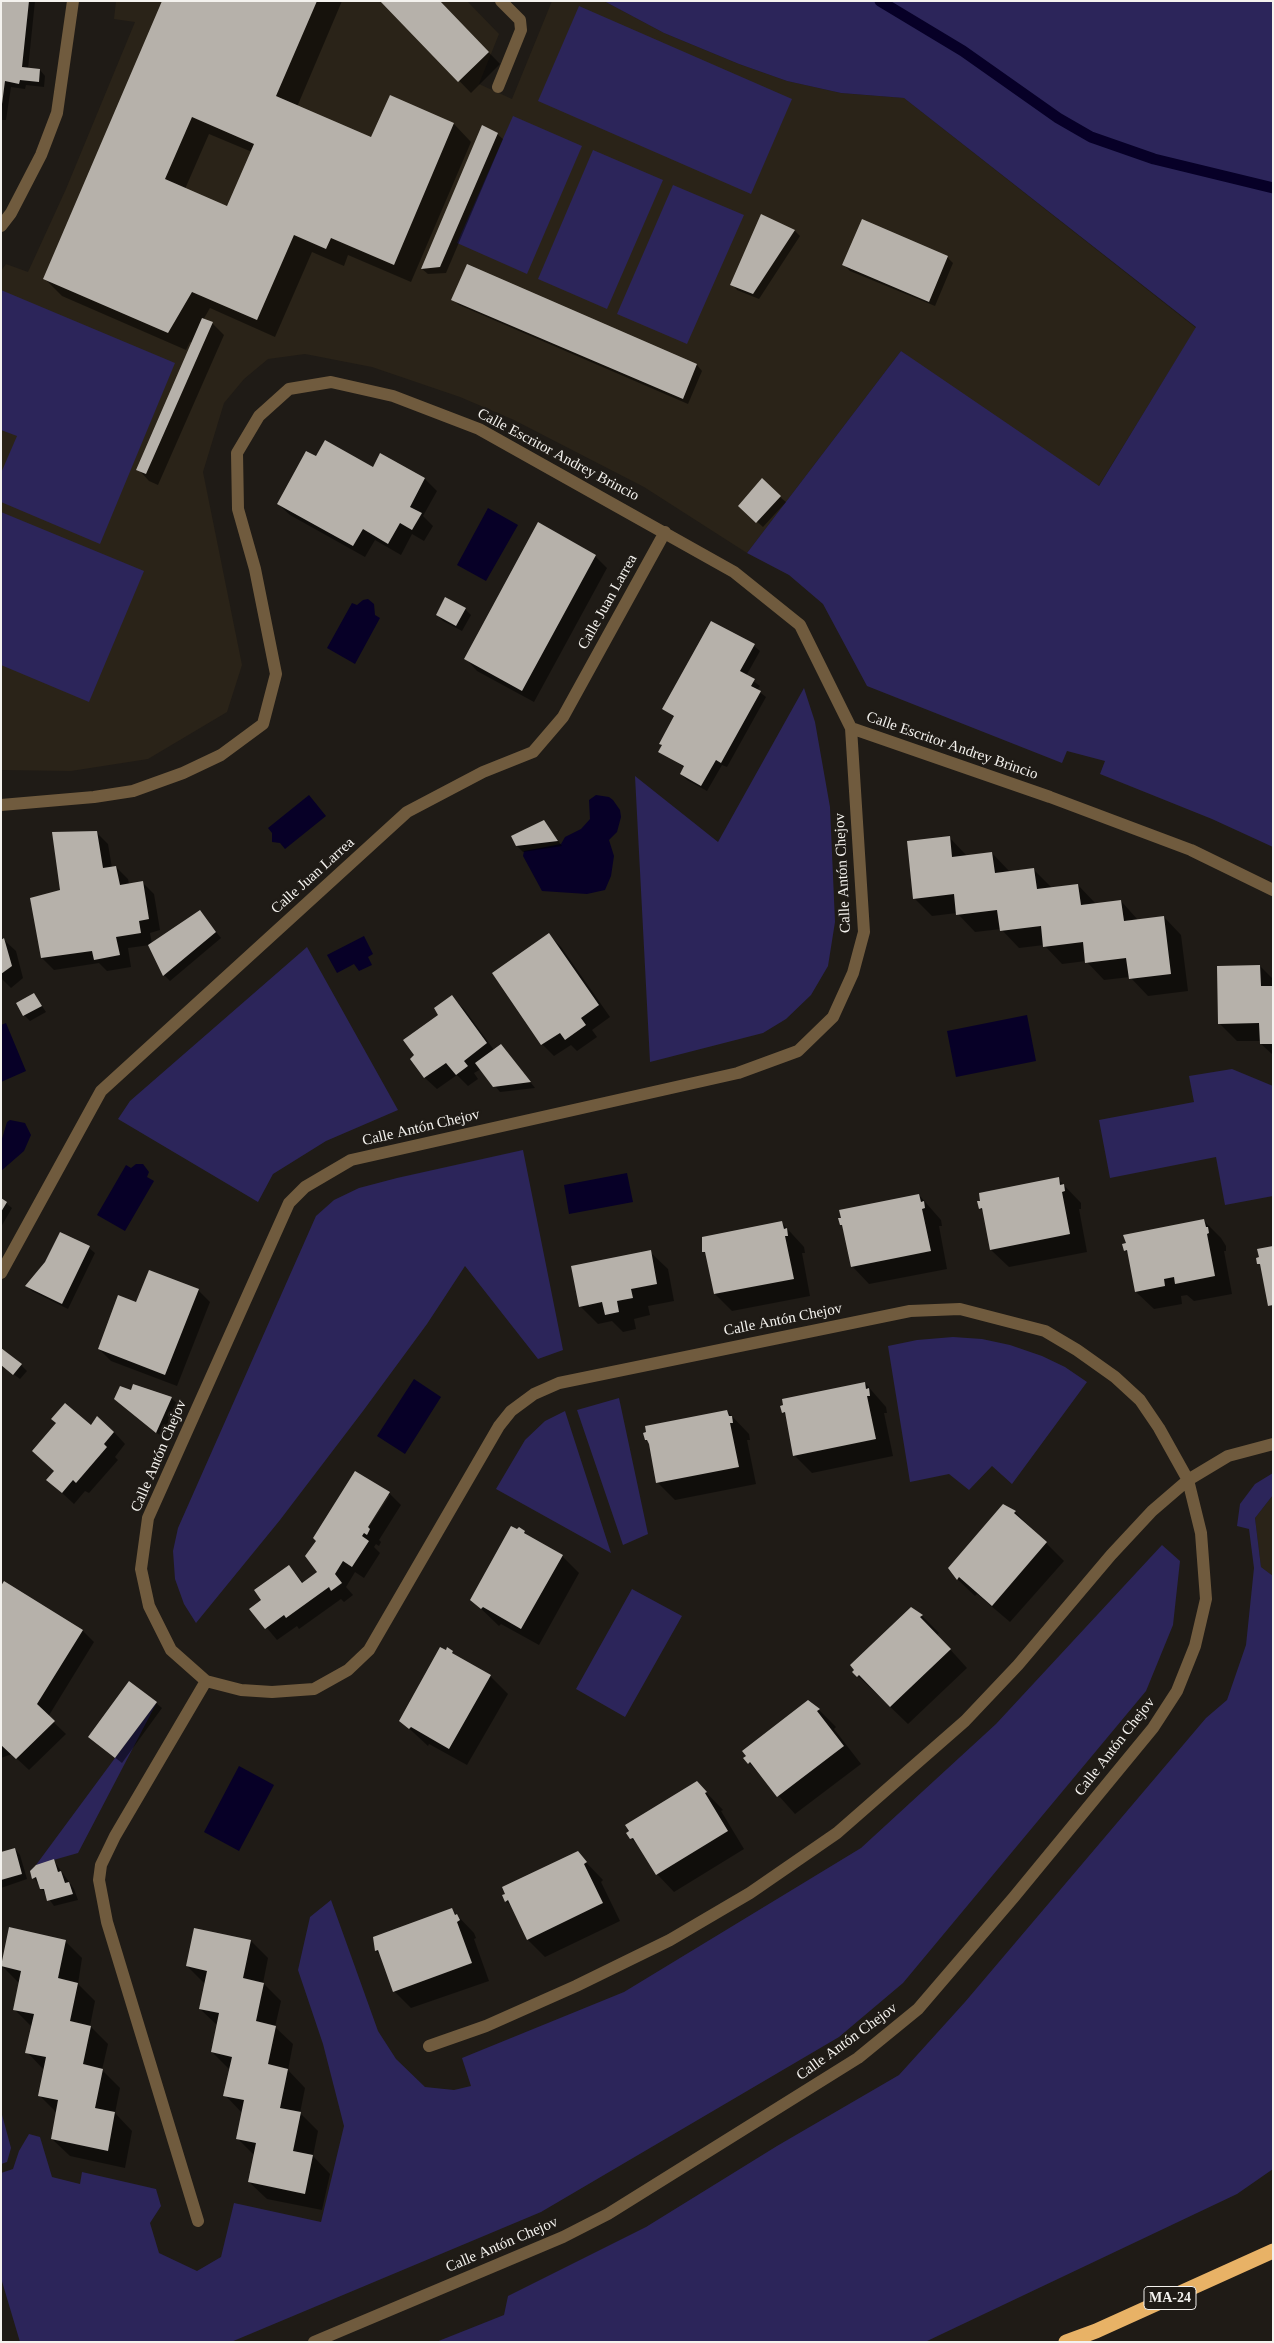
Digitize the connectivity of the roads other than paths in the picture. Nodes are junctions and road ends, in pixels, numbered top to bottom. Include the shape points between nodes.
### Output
1 (73, 1) edge
2 (501, 1) edge
3 (498, 87) dead end
4 (1, 226) edge
5 (665, 532) junction
6 (851, 728) junction
7 (1, 805) edge
8 (1273, 890) edge
9 (1, 1273) edge
10 (1273, 1444) edge
11 (1188, 1480) junction
12 (206, 1681) junction
13 (429, 2046) dead end
14 (198, 2221) dead end
15 (1273, 2251) edge
16 (314, 2342) edge
17 (1066, 2342) edge

1 - 4 street via 57,113 41,155
2 - 3 street via 520,20 521,30
5 - 6 street, Calle Escritor Andrey Brincio via 734,572 800,626
5 - 7 street, Calle Escritor Andrey Brincio via 479,428 393,396 331,382 289,389 259,416 238,453 238,509 255,569 276,674 263,724 221,755 183,773 133,790 94,797
5 - 9 street, Calle Juan Larrea via 564,717 533,752 483,772 407,812 101,1091
6 - 8 street, Calle Escritor Andrey Brincio via 1182,847
6 - 12 street, Calle Antón Chejov via 864,932 854,973 833,1017 798,1051 738,1073 351,1160 305,1187 289,1203 148,1518 141,1569 149,1606 171,1650
10 - 11 street via 1228,1456
11 - 12 street, Calle Antón Chejov via 1140,1400 1115,1377 1046,1331 960,1309 910,1311 559,1382 534,1394 511,1411 499,1426 369,1650 348,1670 314,1689 249,1691
11 - 13 street via 1152,1511 1111,1555 966,1721 837,1833 750,1893 670,1940 486,2026
11 - 16 street, Calle Antón Chejov via 1201,1533 1206,1599 1195,1646 1177,1691 1153,1728 918,2009 843,2068 608,2214 563,2237
12 - 14 street via 115,1836 101,1864 99,1880 107,1922
15 - 17 highway, MA-24

